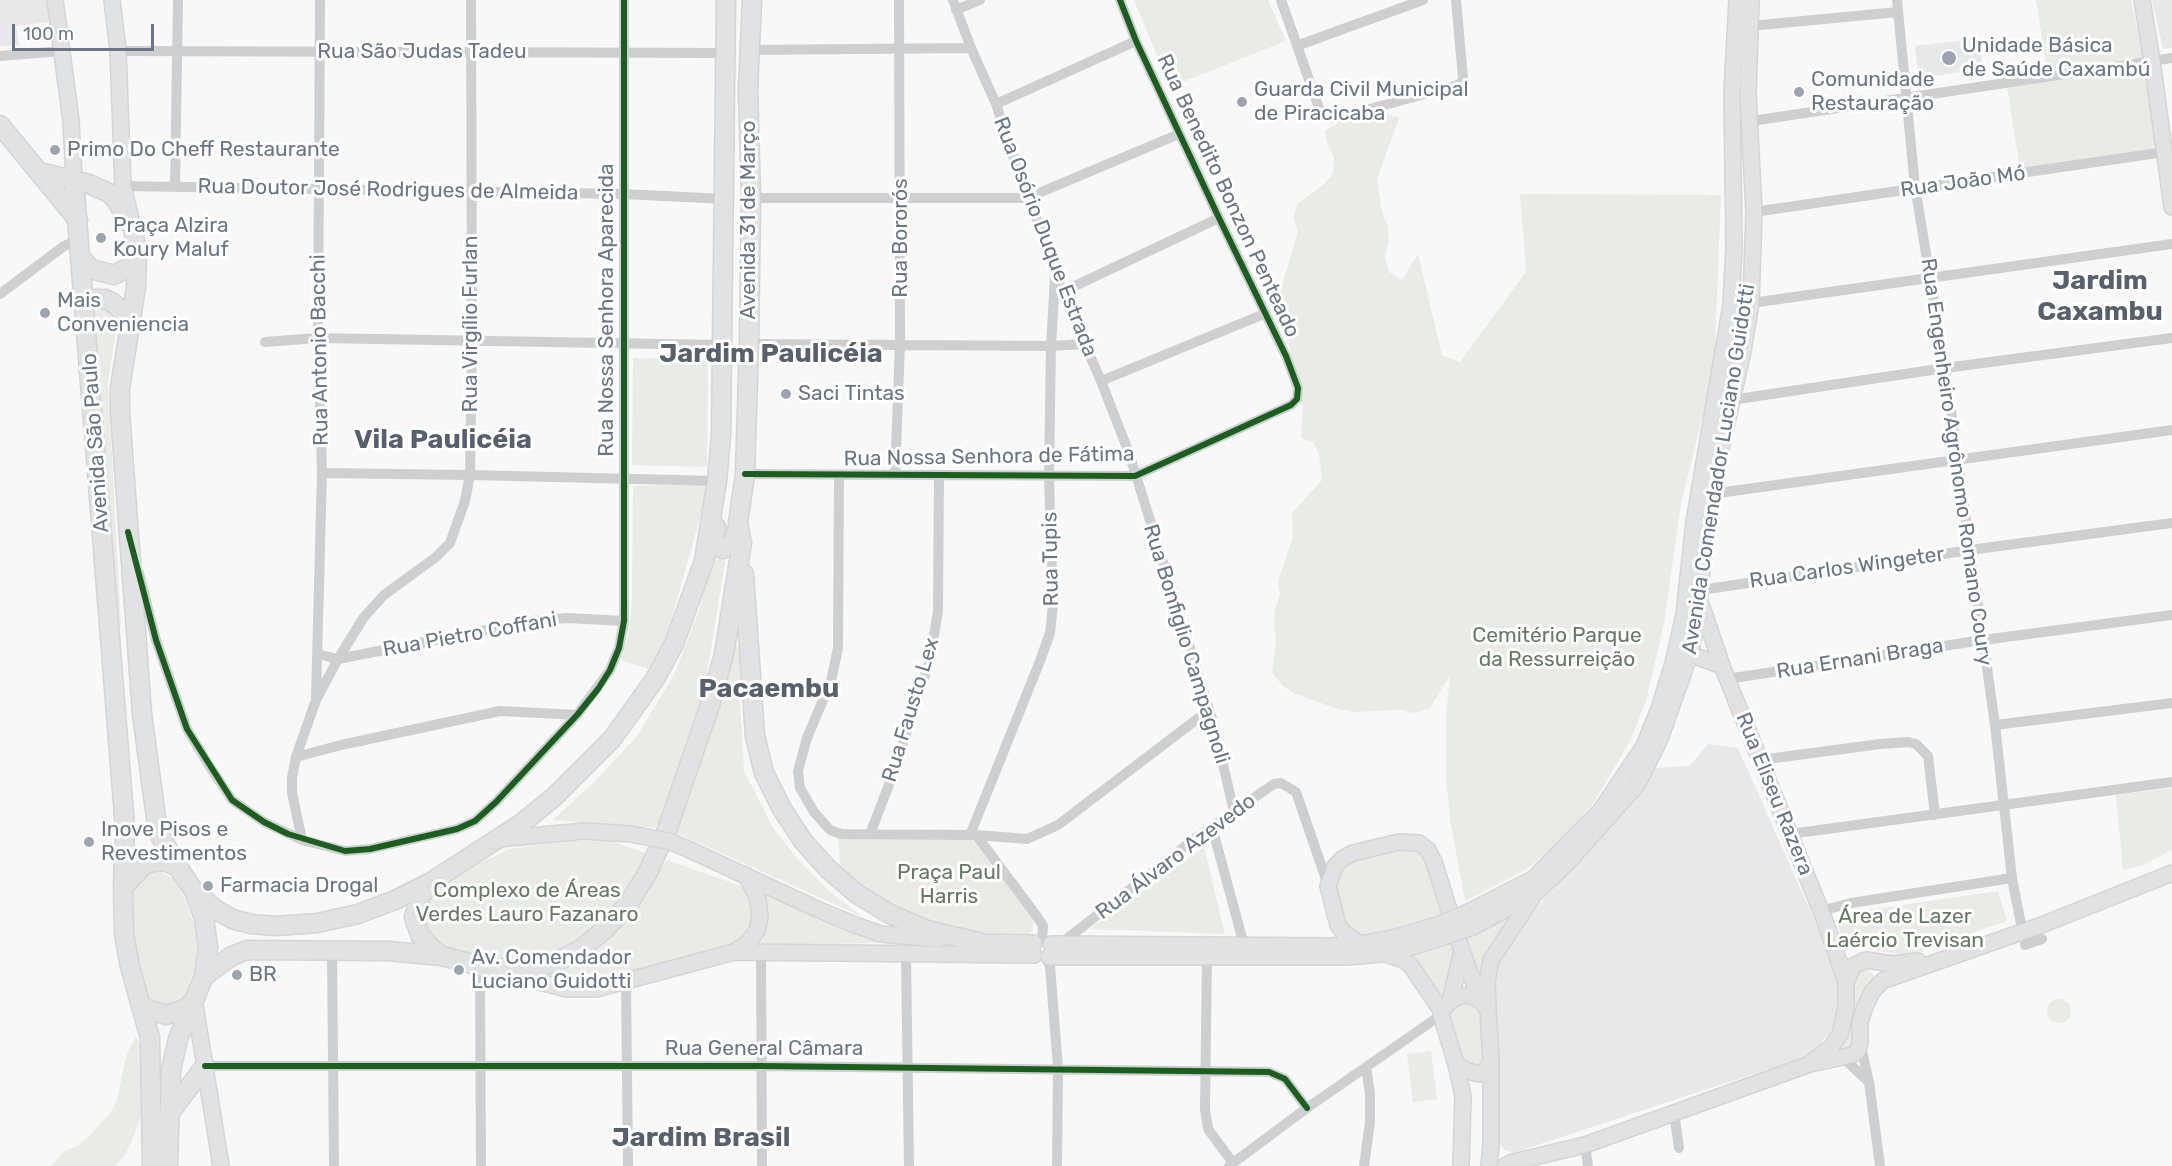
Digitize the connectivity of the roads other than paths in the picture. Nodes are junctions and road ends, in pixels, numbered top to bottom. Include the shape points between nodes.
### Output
1 (56, 0) edge
2 (112, 0) edge
3 (178, 0) edge
4 (320, 0) edge
5 (471, 0) edge
6 (624, 0) edge
7 (752, 0) edge
8 (899, 0) edge
9 (980, 0) edge
10 (1120, 0) edge
11 (1281, 0) edge
12 (1423, 0) edge
13 (1456, 0) edge
14 (1737, 0) edge
15 (1751, 0) edge
16 (1897, 0) edge
17 (2142, 0) edge
18 (726, 3) edge
19 (955, 5) edge
20 (1898, 12) junction
21 (1750, 26) junction
22 (1137, 41) junction
23 (1299, 45) junction
24 (971, 48) junction
25 (898, 49) junction
26 (749, 50) junction
27 (62, 51) junction
28 (118, 51) junction
29 (177, 52) junction
30 (320, 52) junction
31 (471, 52) junction
32 (624, 53) junction
33 (725, 53) junction
34 (0, 56) edge
35 (2172, 58) edge
36 (2152, 61) junction
37 (725, 86) junction
38 (748, 90) junction
39 (1906, 98) junction
40 (996, 104) junction
41 (1732, 122) junction
42 (1749, 122) junction
43 (0, 125) edge
44 (1179, 134) junction
45 (2168, 152) edge
46 (39, 172) junction
47 (74, 180) junction
48 (123, 186) junction
49 (175, 186) junction
50 (1915, 188) junction
51 (319, 189) junction
52 (103, 190) junction
53 (471, 191) junction
54 (624, 194) junction
55 (901, 196) junction
56 (751, 198) junction
57 (1028, 198) junction
58 (724, 199) junction
59 (2172, 207) edge
60 (77, 211) junction
61 (1754, 212) junction
62 (1219, 218) junction
63 (133, 228) junction
64 (80, 239) junction
65 (2172, 244) edge
66 (137, 255) junction
67 (82, 259) junction
68 (1055, 268) junction
69 (1930, 279) junction
70 (1062, 292) junction
71 (0, 294) edge
72 (85, 302) junction
73 (1750, 303) junction
74 (1264, 314) junction
75 (130, 326) junction
76 (318, 339) junction
77 (2172, 339) edge
78 (472, 341) junction
79 (265, 342) dead end
80 (624, 342) junction
81 (749, 344) junction
82 (900, 344) junction
83 (1084, 344) junction
84 (722, 345) junction
85 (1051, 346) junction
86 (1945, 368) junction
87 (1101, 381) junction
88 (1731, 400) junction
89 (1292, 405) joint
90 (2172, 430) edge
91 (721, 435) junction
92 (1957, 459) junction
93 (322, 473) junction
94 (745, 474) junction
95 (470, 475) junction
96 (839, 475) junction
97 (895, 475) junction
98 (939, 475) junction
99 (1049, 476) junction
100 (1135, 476) junction
101 (624, 478) junction
102 (717, 481) junction
103 (1705, 493) junction
104 (739, 516) junction
105 (2172, 523) edge
106 (128, 532) junction
107 (742, 543) junction
108 (1970, 550) junction
109 (1701, 597) junction
110 (2172, 615) edge
111 (624, 621) junction
112 (1983, 640) junction
113 (1683, 652) junction
114 (317, 654) junction
115 (338, 659) junction
116 (1725, 673) junction
117 (316, 700) junction
118 (2172, 703) edge
119 (1209, 710) junction
120 (577, 715) junction
121 (1995, 725) junction
122 (296, 757) junction
123 (1760, 760) junction
124 (2172, 782) edge
125 (2004, 805) junction
126 (1234, 812) junction
127 (1935, 815) junction
128 (1212, 827) junction
129 (870, 834) junction
130 (1790, 834) junction
131 (973, 835) junction
132 (497, 839) junction
133 (302, 840) junction
134 (2172, 863) edge
135 (178, 867) junction
136 (2172, 873) edge
137 (746, 875) junction
138 (2012, 878) junction
139 (431, 882) junction
140 (1328, 886) junction
141 (123, 887) junction
142 (194, 891) junction
143 (1536, 893) junction
144 (1823, 916) junction
145 (1470, 920) junction
146 (1338, 925) junction
147 (1442, 931) junction
148 (2017, 933) junction
149 (2042, 939) dead end
150 (982, 943) junction
151 (1360, 944) junction
152 (1244, 945) junction
153 (1331, 946) junction
154 (1046, 949) junction
155 (332, 950) junction
156 (1462, 951) junction
157 (734, 952) junction
158 (761, 952) junction
159 (906, 954) junction
160 (1382, 954) junction
161 (442, 956) junction
162 (1207, 957) junction
163 (1866, 960) junction
164 (484, 967) junction
165 (204, 976) junction
166 (626, 982) junction
167 (1846, 982) junction
168 (1877, 985) junction
169 (194, 1000) junction
170 (1486, 1006) junction
171 (141, 1007) junction
172 (1444, 1015) junction
173 (1836, 1040) junction
174 (1860, 1042) junction
175 (1845, 1058) junction
176 (1491, 1060) junction
177 (1456, 1064) junction
178 (1810, 1064) junction
179 (333, 1065) junction
180 (481, 1065) junction
181 (627, 1065) junction
182 (205, 1066) junction
183 (762, 1066) junction
184 (908, 1066) junction
185 (1366, 1067) junction
186 (1058, 1068) junction
187 (1206, 1071) junction
188 (1869, 1082) junction
189 (1307, 1108) junction
190 (1674, 1112) junction
191 (169, 1114) junction
192 (1585, 1145) junction
193 (1491, 1146) junction
194 (1678, 1148) dead end
195 (1464, 1163) edge
196 (1231, 1164) edge
197 (1509, 1164) edge
198 (152, 1166) edge
199 (168, 1166) edge
200 (221, 1166) edge
201 (334, 1166) edge
202 (481, 1166) edge
203 (628, 1166) edge
204 (762, 1166) edge
205 (909, 1166) edge
206 (1057, 1166) edge
207 (1364, 1166) edge
208 (1489, 1166) edge
209 (1588, 1166) edge
210 (1880, 1166) edge

1 - 27 main road, Avenida São Paulo
2 - 28 main road, Avenida São Paulo
3 - 29 street
4 - 30 street, Rua Antonio Bacchi
5 - 31 street, Rua Virgílio Furlan
6 - 32 street, Rua Nossa Senhora Aparecida
7 - 26 main road, Avenida 31 de Março
8 - 25 street, Rua Bororós
9 - 19 street
10 - 22 street, Rua Benedito Bonzon Penteado
11 - 23 street
12 - 23 street
13 - 23 street via 1461,84 1337,118 1328,117 1319,108
14 - 41 main road, Avenida Comendador Luciano Guidotti
15 - 21 main road, Avenida Comendador Luciano Guidotti
16 - 20 street, Rua Engenheiro Agrônomo Romano Coury
17 - 36 main road
18 - 26 main road via 735,10 742,45
18 - 33 main road, Avenida 31 de Março
19 - 24 street, Rua Osório Duque Estrada
20 - 21 street
20 - 39 street, Rua Engenheiro Agrônomo Romano Coury
21 - 42 main road, Avenida Comendador Luciano Guidotti
22 - 40 street
22 - 44 street, Rua Benedito Bonzon Penteado
24 - 25 street
24 - 40 street, Rua Osório Duque Estrada
25 - 26 street
25 - 55 street, Rua Bororós
26 - 38 main road, Avenida 31 de Março
27 - 34 street
27 - 47 main road, Avenida São Paulo
28 - 29 street, Rua São Judas Tadeu
28 - 48 main road, Avenida São Paulo
29 - 30 street, Rua São Judas Tadeu
29 - 49 street
30 - 31 street, Rua São Judas Tadeu
30 - 51 street, Rua Antonio Bacchi
31 - 32 street, Rua São Judas Tadeu
31 - 53 street, Rua Virgílio Furlan
32 - 33 street, Rua São Judas Tadeu
32 - 54 street, Rua Nossa Senhora Aparecida
33 - 37 main road, Avenida 31 de Março
35 - 36 street
36 - 39 street
36 - 45 main road
37 - 38 main road
37 - 58 main road, Avenida 31 de Março
38 - 56 main road, Avenida 31 de Março
39 - 42 street
39 - 50 street, Rua Engenheiro Agrônomo Romano Coury
40 - 57 street, Rua Osório Duque Estrada
41 - 42 street
41 - 103 main road, Avenida Comendador Luciano Guidotti via 1731,305
42 - 61 main road, Avenida Comendador Luciano Guidotti
43 - 46 main road
44 - 57 street
44 - 62 street, Rua Benedito Bonzon Penteado
45 - 50 street, Rua João Mó
45 - 59 main road
46 - 47 main road
46 - 60 main road
47 - 52 main road
47 - 60 main road, Avenida São Paulo
48 - 49 street, Rua Doutor José Rodrigues de Almeida
48 - 63 main road, Avenida São Paulo
49 - 51 street, Rua Doutor José Rodrigues de Almeida
50 - 61 street, Rua João Mó
50 - 69 street, Rua Engenheiro Agrônomo Romano Coury
51 - 53 street, Rua Doutor José Rodrigues de Almeida
51 - 76 street, Rua Antonio Bacchi
52 - 60 main road via 87,194
52 - 63 main road via 116,200
53 - 54 street, Rua Doutor José Rodrigues de Almeida
53 - 78 street, Rua Virgílio Furlan
54 - 58 street, Rua Doutor José Rodrigues de Almeida
54 - 80 street, Rua Nossa Senhora Aparecida
55 - 56 street
55 - 57 street
55 - 82 street, Rua Bororós
56 - 81 main road, Avenida 31 de Março
57 - 68 street, Rua Osório Duque Estrada
58 - 84 main road, Avenida 31 de Março
60 - 64 main road, Avenida São Paulo
61 - 73 main road, Avenida Comendador Luciano Guidotti
62 - 70 street
62 - 74 street, Rua Benedito Bonzon Penteado
63 - 66 main road, Avenida São Paulo
64 - 67 main road, Avenida São Paulo
64 - 71 street via 64,246
65 - 69 street
66 - 67 main road via 130,266 114,275 92,269
66 - 75 main road, Avenida São Paulo
67 - 72 main road, Avenida São Paulo
68 - 70 street, Rua Osório Duque Estrada
68 - 85 street, Rua Tupis
69 - 73 street
69 - 86 street, Rua Engenheiro Agrônomo Romano Coury
70 - 83 street, Rua Osório Duque Estrada
72 - 75 main road via 105,299 113,303
72 - 141 main road, Avenida São Paulo via 125,828
73 - 88 main road, Avenida Comendador Luciano Guidotti
74 - 87 street
74 - 89 street, Rua Benedito Bonzon Penteado via 1298,388
75 - 106 main road, Avenida São Paulo via 120,388
76 - 78 street
76 - 79 street
76 - 93 street, Rua Antonio Bacchi
77 - 86 street
78 - 80 street
78 - 95 street, Rua Virgílio Furlan
80 - 84 street
80 - 101 street, Rua Nossa Senhora Aparecida
81 - 82 street
81 - 94 main road, Avenida 31 de Março
82 - 85 street
82 - 97 street, Rua Bororós
83 - 85 street
83 - 87 street, Rua Osório Duque Estrada
84 - 91 main road, Avenida 31 de Março
85 - 99 street, Rua Tupis
86 - 88 street
86 - 92 street, Rua Engenheiro Agrônomo Romano Coury
87 - 100 street, Rua Osório Duque Estrada
88 - 103 main road, Avenida Comendador Luciano Guidotti
89 - 100 street, Rua Nossa Senhora de Fátima
90 - 92 street
91 - 102 main road, Avenida 31 de Março
91 - 104 main road via 736,440
92 - 103 street
92 - 108 street, Rua Engenheiro Agrônomo Romano Coury
93 - 95 street
93 - 114 street, Rua Antonio Bacchi
94 - 96 street, Rua Nossa Senhora de Fátima
94 - 104 main road, Avenida 31 de Março
95 - 101 street
95 - 115 street, Rua Virgílio Furlan via 450,543 384,595 364,617
96 - 97 street, Rua Nossa Senhora de Fátima
96 - 129 street via 838,648 831,681 798,771 800,788 830,830
97 - 98 street, Rua Nossa Senhora de Fátima
98 - 99 street, Rua Nossa Senhora de Fátima
98 - 129 street, Rua Fausto Lex via 938,611 929,663
99 - 100 street, Rua Nossa Senhora de Fátima
99 - 131 street, Rua Tupis via 1053,605 1050,633
100 - 119 street, Rua Bonfiglio Campagnoli
101 - 102 street
101 - 111 street, Rua Nossa Senhora Aparecida
102 - 104 main road via 721,500 713,542 723,549 733,543
102 - 132 main road, Avenida 31 de Março via 704,561 674,644 655,679 612,739 554,797
103 - 109 main road, Avenida Comendador Luciano Guidotti
103 - 113 main road, Avenida Comendador Luciano Guidotti via 1694,522
104 - 107 main road, Avenida 31 de Março
105 - 108 street, Rua Carlos Wingeter
106 - 133 street, Rua Nossa Senhora Aparecida via 156,640 187,729 232,800 264,822
106 - 135 main road, Avenida São Paulo via 142,714 158,832
107 - 150 main road via 755,736 764,772 782,809 803,841 857,894 927,930
107 - 164 main road, Avenida 31 de Março via 724,654 710,705 667,830 648,872 629,903 581,949 554,963 524,969
108 - 109 street, Rua Carlos Wingeter
108 - 112 street, Rua Engenheiro Agrônomo Romano Coury
109 - 113 main road, Avenida Comendador Luciano Guidotti
109 - 116 main road, Rua Eliseu Razera
110 - 112 street, Rua Ernani Braga
111 - 115 street, Rua Pietro Coffani via 532,621
111 - 120 street, Rua Nossa Senhora Aparecida via 610,670
112 - 116 street, Rua Ernani Braga
112 - 121 street, Rua Engenheiro Agrônomo Romano Coury
113 - 116 main road
113 - 143 main road, Avenida Comendador Luciano Guidotti via 1660,739 1637,785
113 - 145 main road, Avenida Comendador Luciano Guidotti via 1644,746 1601,810 1533,879
114 - 115 street, Rua Pietro Coffani
114 - 117 street, Rua Antonio Bacchi
115 - 117 street, Rua Virgílio Furlan
116 - 123 main road, Rua Eliseu Razera
117 - 122 street, Rua Virgílio Furlan
118 - 121 street
119 - 126 street, Rua Bonfiglio Campagnoli
119 - 131 street via 1058,825 1027,839
120 - 122 street via 500,711
120 - 133 street, Rua Nossa Senhora Aparecida via 475,821 457,829 370,849 345,851
121 - 125 street, Rua Engenheiro Agrônomo Romano Coury
122 - 133 street, Rua Virgílio Furlan via 292,793
123 - 127 street via 1880,744 1916,744 1928,756
123 - 130 main road, Rua Eliseu Razera
124 - 125 street
125 - 127 street
125 - 138 street, Rua Engenheiro Agrônomo Romano Coury
126 - 128 street, Rua Álvaro Azevedo
126 - 140 street, Rua Álvaro Azevedo via 1274,784 1281,783 1296,792
127 - 130 street
128 - 152 street
128 - 154 street, Rua Álvaro Azevedo via 1068,938
129 - 131 street
130 - 144 main road, Rua Eliseu Razera
131 - 154 street via 1036,915 1043,926
132 - 137 main road, Avenida Comendador Luciano Guidotti, bridge via 584,831 630,834 669,841
132 - 139 main road, Avenida Comendador Luciano Guidotti
134 - 148 main road
135 - 141 main road via 156,861 144,866
135 - 142 main road, Avenida São Paulo
136 - 148 main road
137 - 150 main road, Avenida Comendador Luciano Guidotti via 881,934
137 - 157 main road via 758,899 760,918 749,942
138 - 144 street via 1851,903
138 - 148 street, Rua Engenheiro Agrônomo Romano Coury
139 - 142 main road, Avenida Comendador Luciano Guidotti via 358,914 276,926 232,919
139 - 161 main road via 414,917 420,935
140 - 146 main road
140 - 156 main road via 1335,866 1353,853 1399,842 1419,843 1434,862
141 - 171 main road, Avenida São Paulo via 124,934
142 - 165 main road via 204,918 208,947
143 - 145 main road, Avenida Comendador Luciano Guidotti
143 - 170 main road via 1491,960
144 - 163 main road, Rua Eliseu Razera via 1844,950
144 - 167 main road, Rua Eliseu Razera
145 - 147 main road, Avenida Comendador Luciano Guidotti, bridge
146 - 151 main road
146 - 153 main road
147 - 151 main road, Avenida Comendador Luciano Guidotti
147 - 160 main road, Avenida Comendador Luciano Guidotti
148 - 149 street
148 - 163 main road via 1914,962
148 - 168 main road
150 - 154 main road, Avenida Comendador Luciano Guidotti
151 - 153 main road, Avenida Comendador Luciano Guidotti
152 - 153 main road, Avenida Comendador Luciano Guidotti
152 - 154 main road, Avenida Comendador Luciano Guidotti
154 - 159 main road, Avenida Comendador Luciano Guidotti
154 - 162 main road, Avenida Comendador Luciano Guidotti
154 - 186 street
155 - 161 main road, Avenida Comendador Luciano Guidotti
155 - 165 main road, Avenida Comendador Luciano Guidotti via 247,950
155 - 179 street
156 - 170 main road
156 - 172 main road
157 - 158 main road, Avenida Comendador Luciano Guidotti
157 - 166 main road, Avenida Comendador Luciano Guidotti
158 - 159 main road, Avenida Comendador Luciano Guidotti
158 - 183 street
159 - 184 street
160 - 162 main road, Avenida Comendador Luciano Guidotti
160 - 172 main road via 1411,966
161 - 164 main road, Avenida Comendador Luciano Guidotti
162 - 187 street
163 - 167 main road via 1853,966
163 - 168 street via 1876,965
164 - 166 main road, Avenida Comendador Luciano Guidotti via 567,989 596,989
164 - 180 street
165 - 169 main road
166 - 181 street
167 - 173 main road, Rua Eliseu Razera via 1844,1022
168 - 174 main road via 1860,1022
169 - 171 main road via 185,1009 166,1015
169 - 182 main road
169 - 191 main road via 178,1039 171,1070
170 - 172 main road via 1469,995 1459,996
170 - 176 main road
171 - 198 main road, Avenida São Paulo via 150,1038
172 - 177 main road
172 - 185 street
173 - 175 street via 1836,1051
173 - 178 main road
174 - 175 main road via 1858,1051
174 - 188 street
175 - 178 main road
175 - 188 street
176 - 177 main road via 1479,1074
176 - 193 main road
177 - 195 main road via 1462,1096
178 - 190 main road
179 - 180 street, Rua General Câmara
179 - 182 street, Rua General Câmara
179 - 201 street
180 - 181 street, Rua General Câmara
180 - 202 street
181 - 183 street, Rua General Câmara
181 - 203 street
182 - 191 main road
182 - 200 main road
183 - 184 street, Rua General Câmara
183 - 204 street
184 - 186 street, Rua General Câmara
184 - 205 street
185 - 189 street
185 - 207 street via 1370,1122
186 - 187 street, Rua General Câmara
186 - 206 street
187 - 189 street, Rua General Câmara via 1269,1072 1284,1079
187 - 196 street via 1208,1129
188 - 210 street
189 - 196 street
190 - 192 main road
190 - 194 street
191 - 199 main road
192 - 197 main road
192 - 209 street
193 - 197 main road
193 - 208 main road

